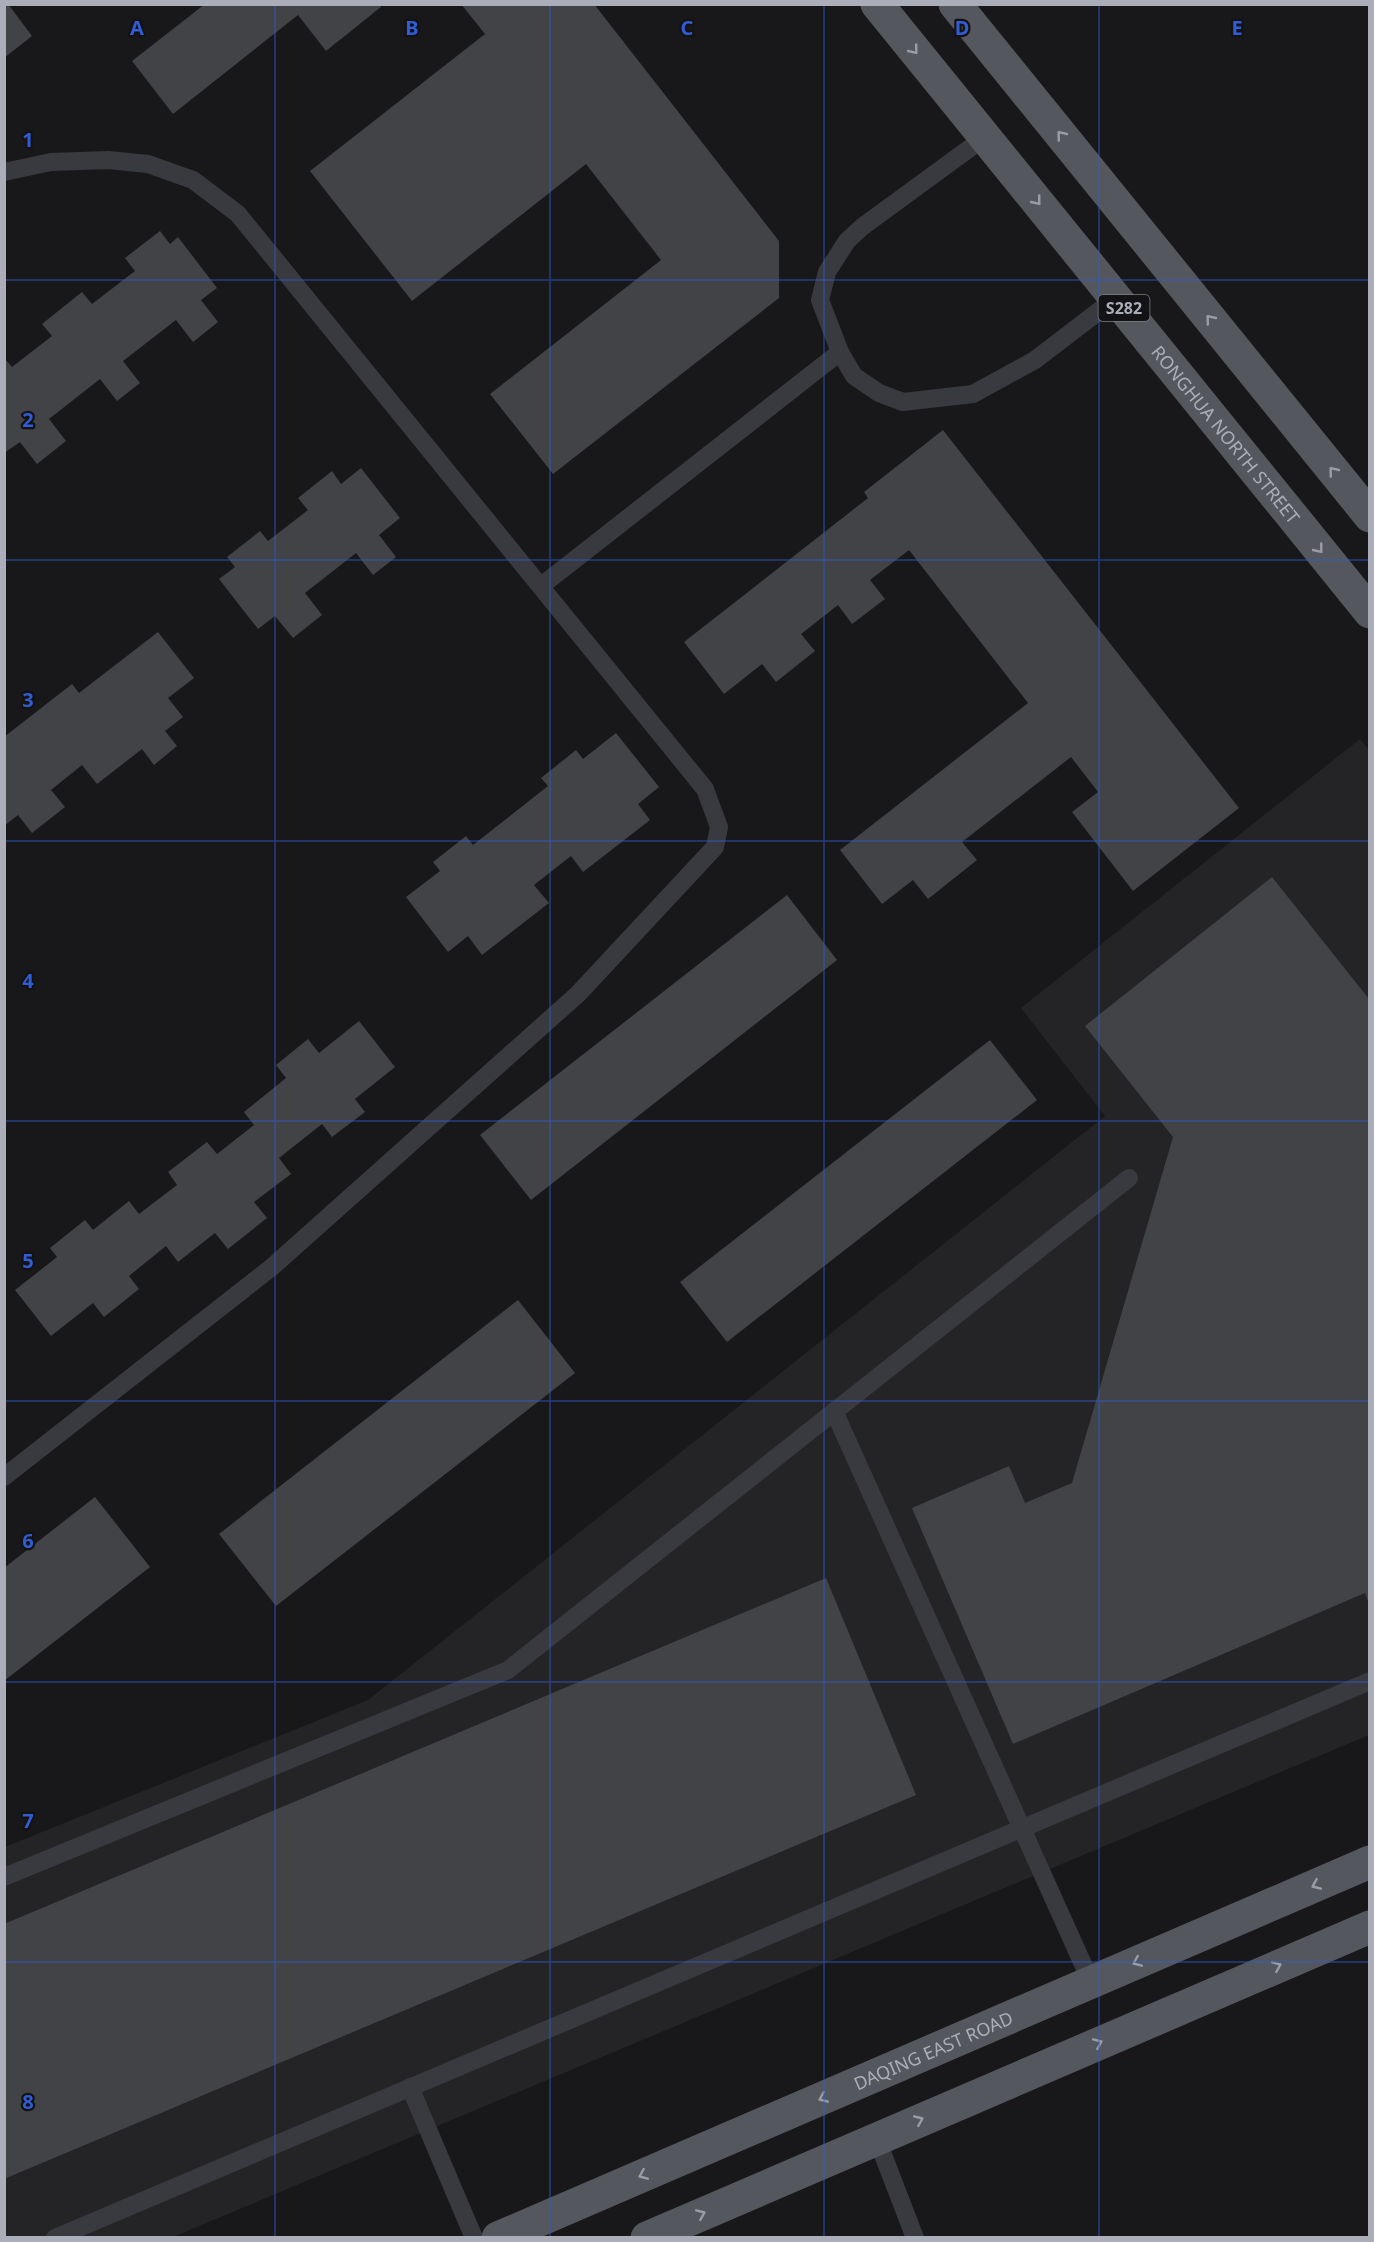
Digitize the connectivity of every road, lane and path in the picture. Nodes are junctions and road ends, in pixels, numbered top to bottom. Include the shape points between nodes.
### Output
1 (878, 4) edge
2 (955, 4) edge
3 (985, 137) junction
4 (4, 172) edge
5 (1116, 298) junction
6 (840, 352) junction
7 (1370, 516) edge
8 (541, 586) junction
9 (1370, 612) edge
10 (1129, 1178) dead end
11 (834, 1411) junction
12 (4, 1477) edge
13 (1370, 1681) edge
14 (1022, 1828) junction
15 (1370, 1862) edge
16 (4, 1877) edge
17 (1370, 1927) edge
18 (1091, 1982) junction
19 (410, 2087) junction
20 (877, 2139) junction
21 (54, 2238) edge
22 (474, 2238) edge
23 (498, 2238) edge
24 (647, 2238) edge
25 (915, 2238) edge

1 -> 3 main road, RONGHUA NORTH STREET / S282
7 -> 2 main road
3 -> 5 main road, RONGHUA NORTH STREET / S282
3 - 6 lane via 862,227 826,272 820,300
4 - 8 lane via 51,162 108,160 148,164 193,180 238,213
5 - 6 lane via 1035,360 973,394 903,402 879,393 854,376
5 -> 9 main road, RONGHUA NORTH STREET / S282
6 - 8 lane
8 - 12 lane via 705,789 719,827 715,847 578,994 272,1267
10 - 11 lane
11 - 14 lane
11 - 16 lane via 508,1670
13 - 14 lane
14 - 18 lane
14 - 19 lane
15 -> 18 main road, DAQING EAST ROAD
20 -> 17 main road
18 -> 23 main road, DAQING EAST ROAD
19 - 21 lane
19 - 22 lane
24 -> 20 main road
20 - 25 lane

